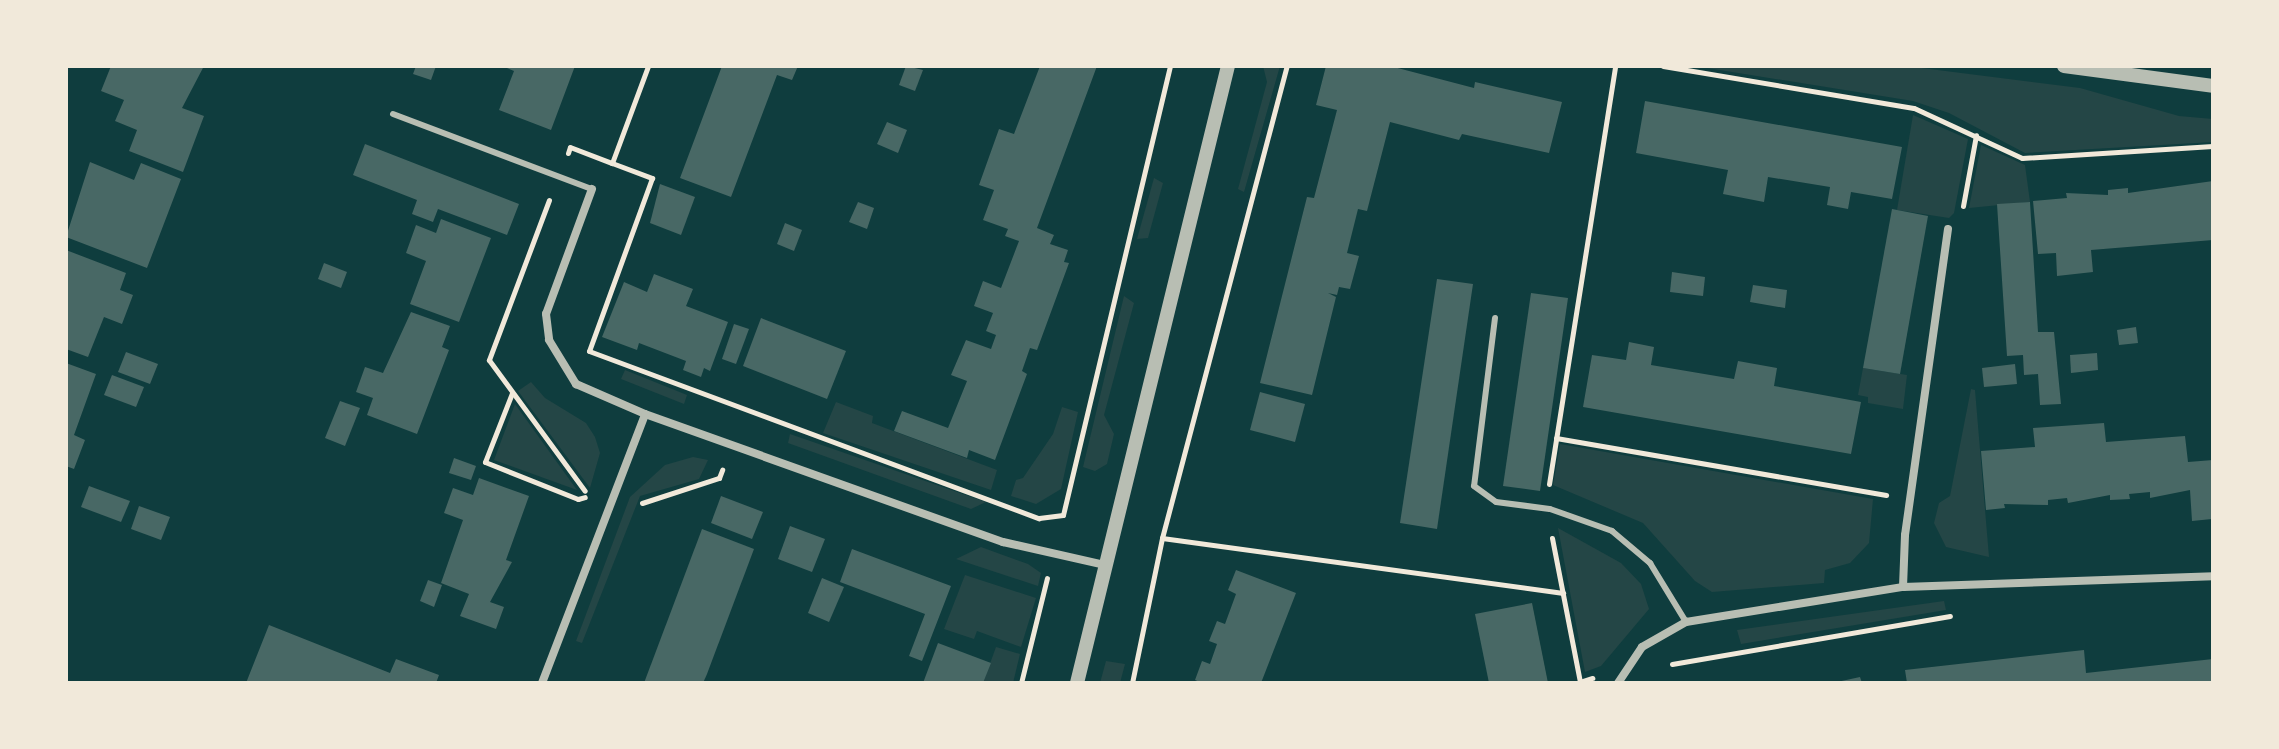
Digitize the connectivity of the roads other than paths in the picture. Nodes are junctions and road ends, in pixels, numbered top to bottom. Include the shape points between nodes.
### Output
1 (1228, 66) edge
2 (2064, 66) edge
3 (2213, 86) edge
4 (393, 114) dead end
5 (592, 189) joint
6 (1948, 229) road end
7 (1495, 318) dead end
8 (645, 414) junction
9 (1105, 565) junction
10 (2213, 576) edge
11 (1903, 587) junction
12 (1686, 622) junction
13 (542, 683) edge
14 (1077, 683) edge
15 (1618, 683) edge

1 - 9 street
2 - 3 street
4 - 5 lane
5 - 8 street via 552,289 546,314 549,340 576,384
6 - 11 street via 1910,499
7 - 12 lane via 1474,486 1496,502 1550,509 1612,531 1635,546
8 - 9 street via 1053,557
8 - 13 street
9 - 14 street
10 - 11 street
11 - 12 street
12 - 15 street via 1658,634

